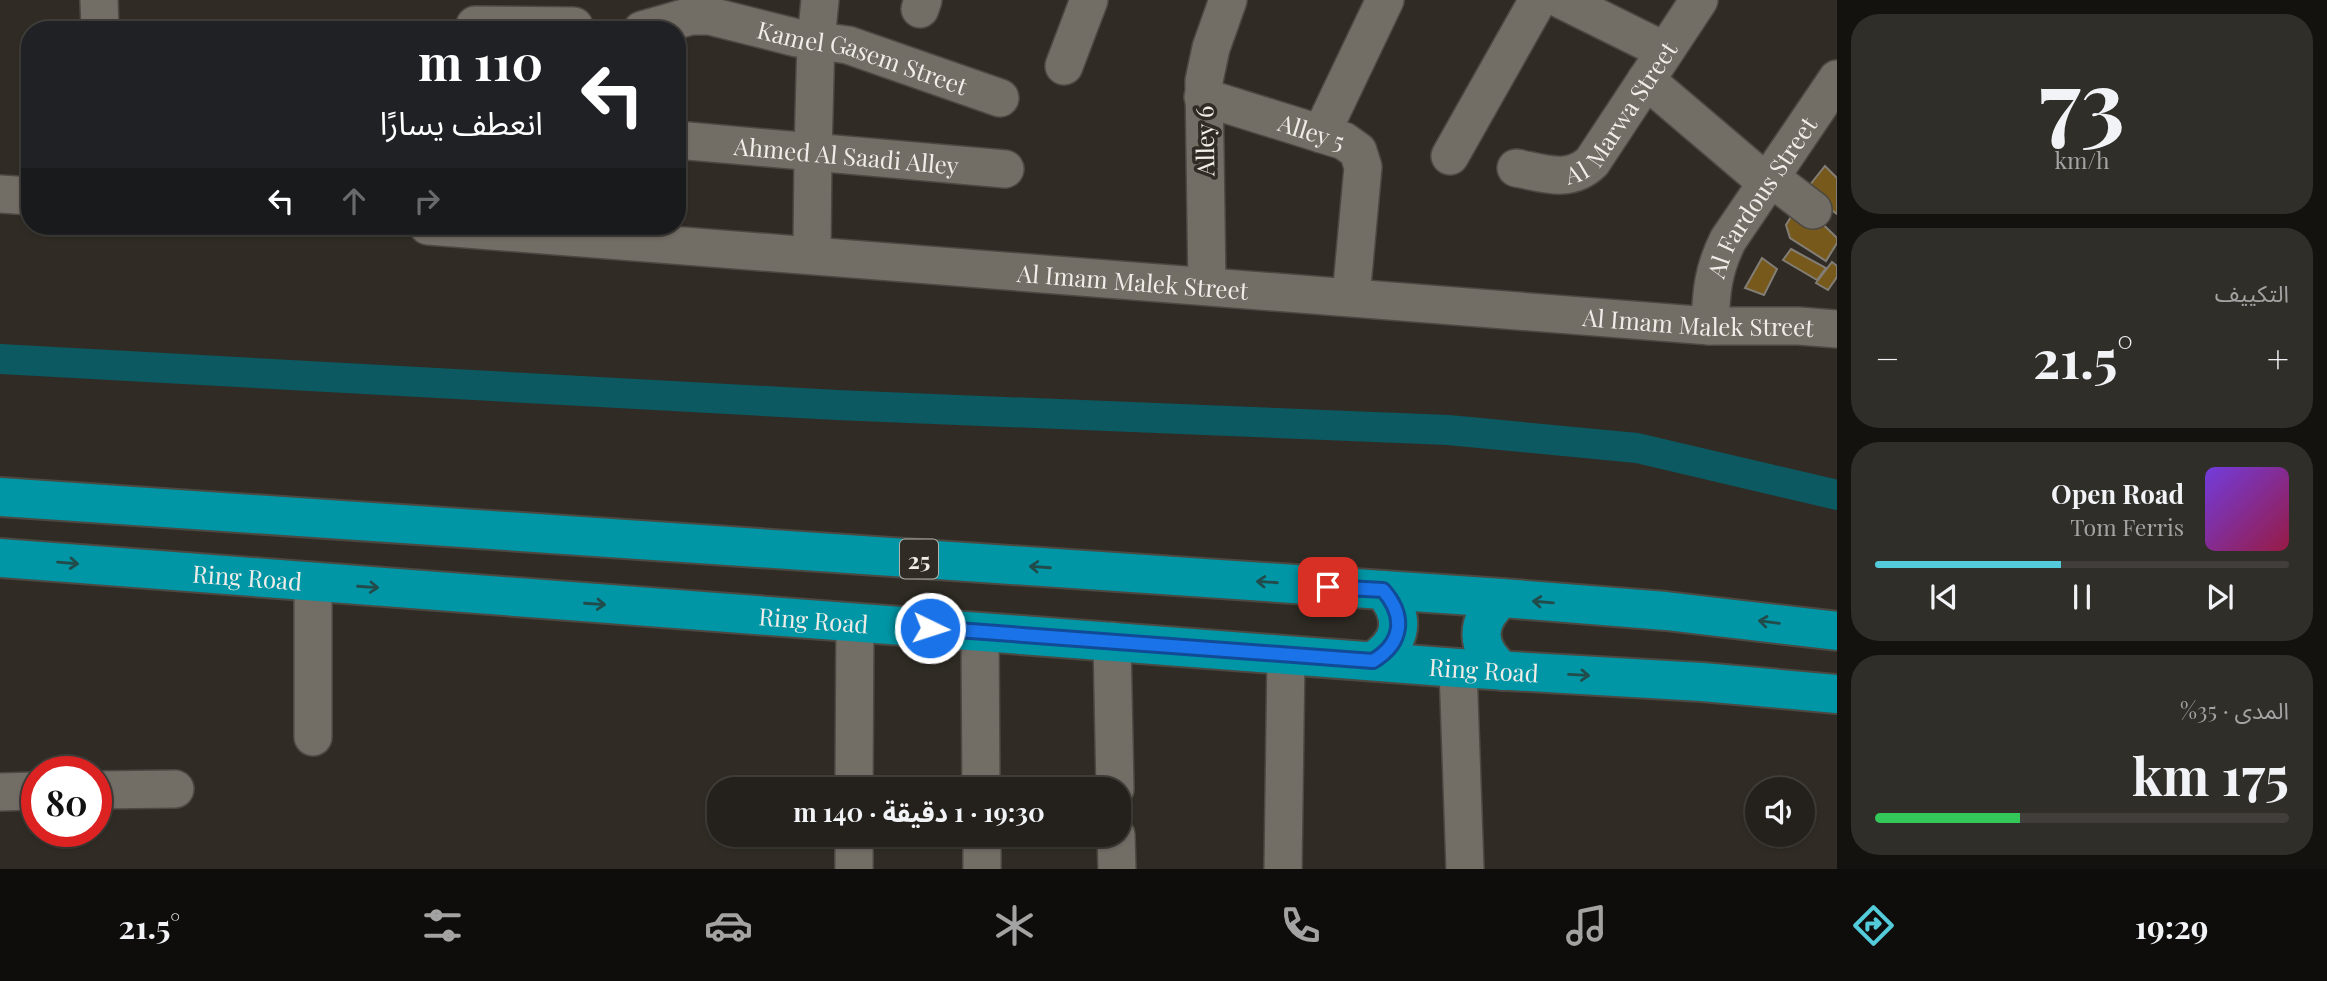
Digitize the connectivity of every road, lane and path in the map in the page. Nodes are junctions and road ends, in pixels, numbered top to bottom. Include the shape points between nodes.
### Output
1 (99, 0) edge
2 (820, 0) edge
3 (1089, 0) edge
4 (1228, 0) edge
5 (1385, 0) edge
6 (1538, 0) edge
7 (1562, 0) edge
8 (1699, 0) edge
9 (573, 18) edge
10 (100, 21) edge
11 (531, 21) edge
12 (674, 21) edge
13 (816, 40) junction
14 (1064, 66) dead end
15 (1656, 66) junction
16 (1837, 79) edge
17 (1203, 97) junction
18 (1000, 98) dead end
19 (1321, 134) junction
20 (688, 141) dead end
21 (813, 152) junction
22 (1450, 156) dead end
23 (1516, 168) dead end
24 (1005, 169) dead end
25 (1769, 180) junction
26 (0, 194) edge
27 (21, 195) edge
28 (1813, 210) dead end
29 (620, 235) edge
30 (812, 255) junction
31 (1207, 286) junction
32 (1351, 297) junction
33 (1710, 326) junction
34 (1837, 329) edge
35 (0, 497) edge
36 (0, 558) edge
37 (313, 583) junction
38 (1383, 590) junction
39 (1502, 598) junction
40 (855, 623) junction
41 (1837, 631) edge
42 (980, 632) junction
43 (1112, 641) junction
44 (1286, 655) junction
45 (1373, 661) junction
46 (1458, 668) junction
47 (1503, 671) junction
48 (1837, 694) edge
49 (313, 737) dead end
50 (854, 777) edge
51 (981, 777) edge
52 (1115, 777) edge
53 (175, 789) dead end
54 (112, 790) edge
55 (21, 791) edge
56 (0, 792) edge
57 (854, 847) edge
58 (982, 847) edge
59 (1116, 847) edge
60 (854, 869) edge
61 (982, 869) edge
62 (1117, 869) edge
63 (1283, 869) edge
64 (1465, 869) edge

1 - 10 street
2 - 13 street
3 - 14 street
4 - 17 street, Alley 6 via 1206,64
5 - 19 street
6 - 22 street
7 - 15 street
8 - 15 street, Al Marwa Street
9 - 11 street
12 - 13 street, Kamel Gasem Street via 710,16
13 - 18 street, Kamel Gasem Street via 848,45
13 - 21 street
15 - 23 street, Al Marwa Street via 1584,169 1565,176
15 - 25 street
16 - 25 street, Al Fardous Street
17 - 19 street, Alley 5
17 - 31 street, Alley 6
19 - 32 street, Alley 5 via 1352,145 1362,159
20 - 21 street, Ahmed Al Saadi Alley
21 - 24 street, Ahmed Al Saadi Alley
21 - 30 street
25 - 28 street
25 - 33 street, Al Fardous Street via 1718,260
26 - 27 street
29 - 30 street, Al Imam Malek Street
30 - 31 street, Al Imam Malek Street
31 - 32 street, Al Imam Malek Street
32 - 33 street, Al Imam Malek Street
33 - 34 street, Al Imam Malek Street
38 -> 35 highway, 25
36 -> 37 highway, Ring Road
37 -> 40 highway, Ring Road
37 - 49 street
38 - 39 highway, 25
38 - 45 highway via 1398,614 1398,629 1385,654
41 -> 39 highway, 25
39 - 47 highway via 1484,620 1481,635 1484,649
40 - 42 highway, Ring Road
40 - 50 street
42 - 43 highway, Ring Road
42 - 51 street
43 - 44 highway, Ring Road
43 - 52 street
44 - 45 highway, Ring Road
44 - 63 street
45 - 46 highway, Ring Road
46 - 47 highway, Ring Road
46 - 64 street
47 -> 48 highway, Ring Road
53 - 54 street
55 - 56 street
57 - 60 street
58 - 61 street
59 - 62 street

